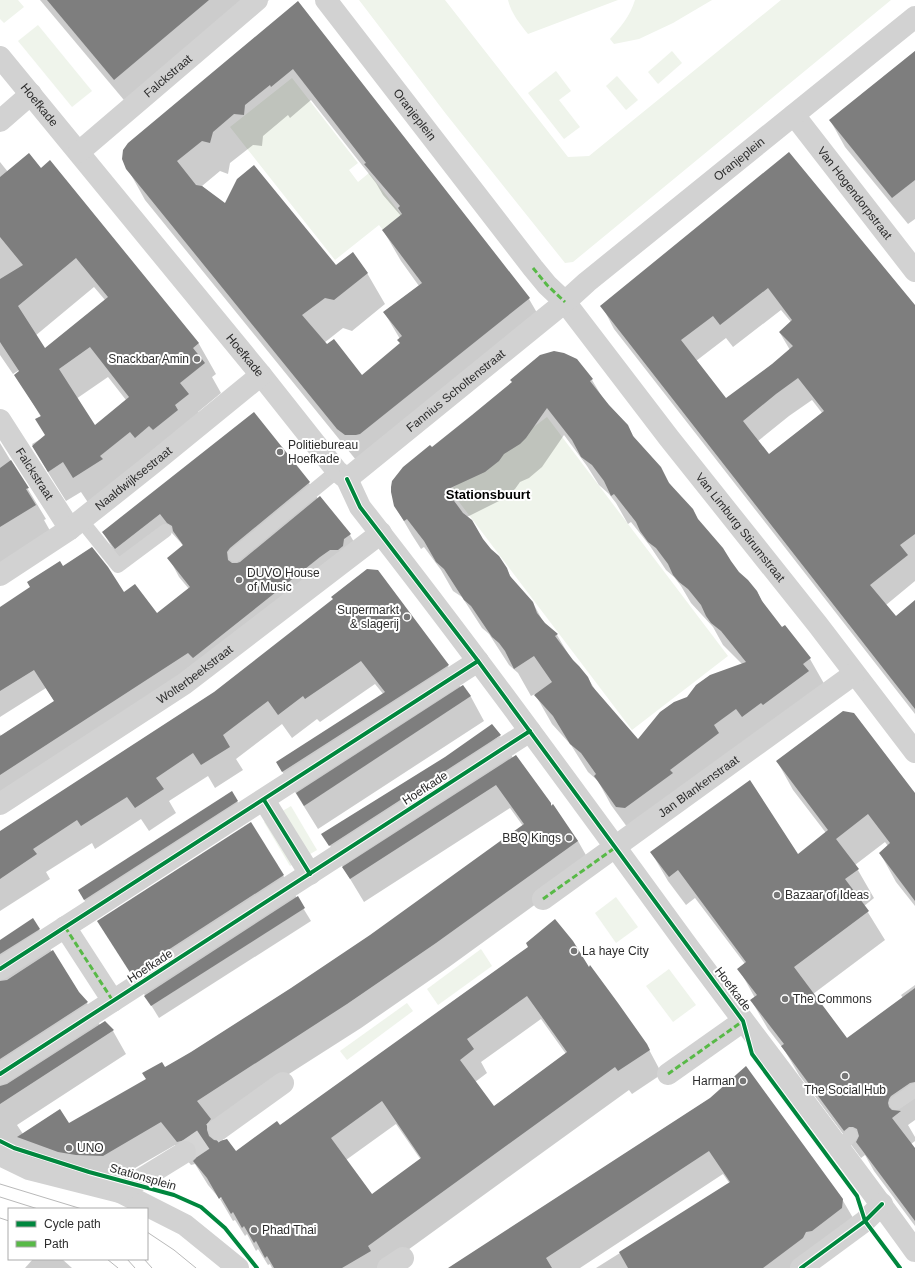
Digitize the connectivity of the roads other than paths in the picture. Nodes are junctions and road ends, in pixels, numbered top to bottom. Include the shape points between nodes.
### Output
1 (257, 0) edge
2 (326, 0) edge
3 (915, 17) edge
4 (0, 57) edge
5 (31, 94) junction
6 (794, 115) junction
7 (0, 121) edge
8 (79, 152) junction
9 (915, 271) edge
10 (565, 302) junction
11 (261, 375) junction
12 (0, 420) edge
13 (342, 475) junction
14 (75, 524) junction
15 (165, 531) dead end
16 (381, 533) junction
17 (235, 555) dead end
18 (0, 575) edge
19 (478, 661) junction
20 (854, 674) junction
21 (530, 731) junction
22 (915, 752) edge
23 (264, 800) junction
24 (0, 804) edge
25 (616, 847) junction
26 (310, 874) junction
27 (544, 899) dead end
28 (65, 927) junction
29 (0, 970) edge
30 (113, 1001) junction
31 (743, 1021) junction
32 (0, 1074) edge
33 (668, 1074) dead end
34 (283, 1083) dead end
35 (915, 1090) edge
36 (896, 1103) dead end
37 (219, 1129) tunnel mouth
38 (185, 1152) tunnel mouth
39 (0, 1155) edge
40 (120, 1192) junction
41 (882, 1204) junction
42 (915, 1251) edge
43 (238, 1268) edge
44 (802, 1268) edge

1 - 8 street, Falckstraat
2 - 10 street, Oranjeplein via 533,268
3 - 6 street, Oranjeplein
4 - 5 street, Hoefkade
5 - 7 street
5 - 8 street, Hoefkade
6 - 9 street, Van Hogendorpstraat
6 - 10 street, Oranjeplein
8 - 11 street, Hoefkade
10 - 13 street, Fannius Scholtenstraat
10 - 20 street, Van Limburg Stirumstraat
11 - 13 street, Hoefkade
11 - 14 street, Naaldwijksestraat
12 - 14 street, Falckstraat
13 - 16 street, Hoefkade via 360,507
13 - 17 lane
14 - 15 lane via 118,566
14 - 18 street, Naaldwijksestraat
16 - 19 street, Hoefkade
16 - 24 street, Wolterbeekstraat via 184,684
19 - 21 street, Hoefkade
19 - 23 street
20 - 22 street, Van Limburg Stirumstraat
20 - 25 street, Jan Blankenstraat
21 - 25 street, Hoefkade
21 - 26 street, Hoefkade
23 - 26 street
23 - 28 street
25 - 27 street, Jan Blankenstraat
25 - 31 street, Hoefkade
26 - 30 street, Hoefkade
28 - 29 street
28 - 30 street
30 - 32 street, Hoefkade
31 - 33 street
31 - 41 street, Hoefkade via 846,1141
34 - 37 street
35 - 36 lane
38 - 40 street
39 - 40 street, Stationsplein via 29,1169
40 - 43 street, Stationsplein via 185,1225
41 - 42 street, Hoefkade
41 - 44 street via 865,1221

